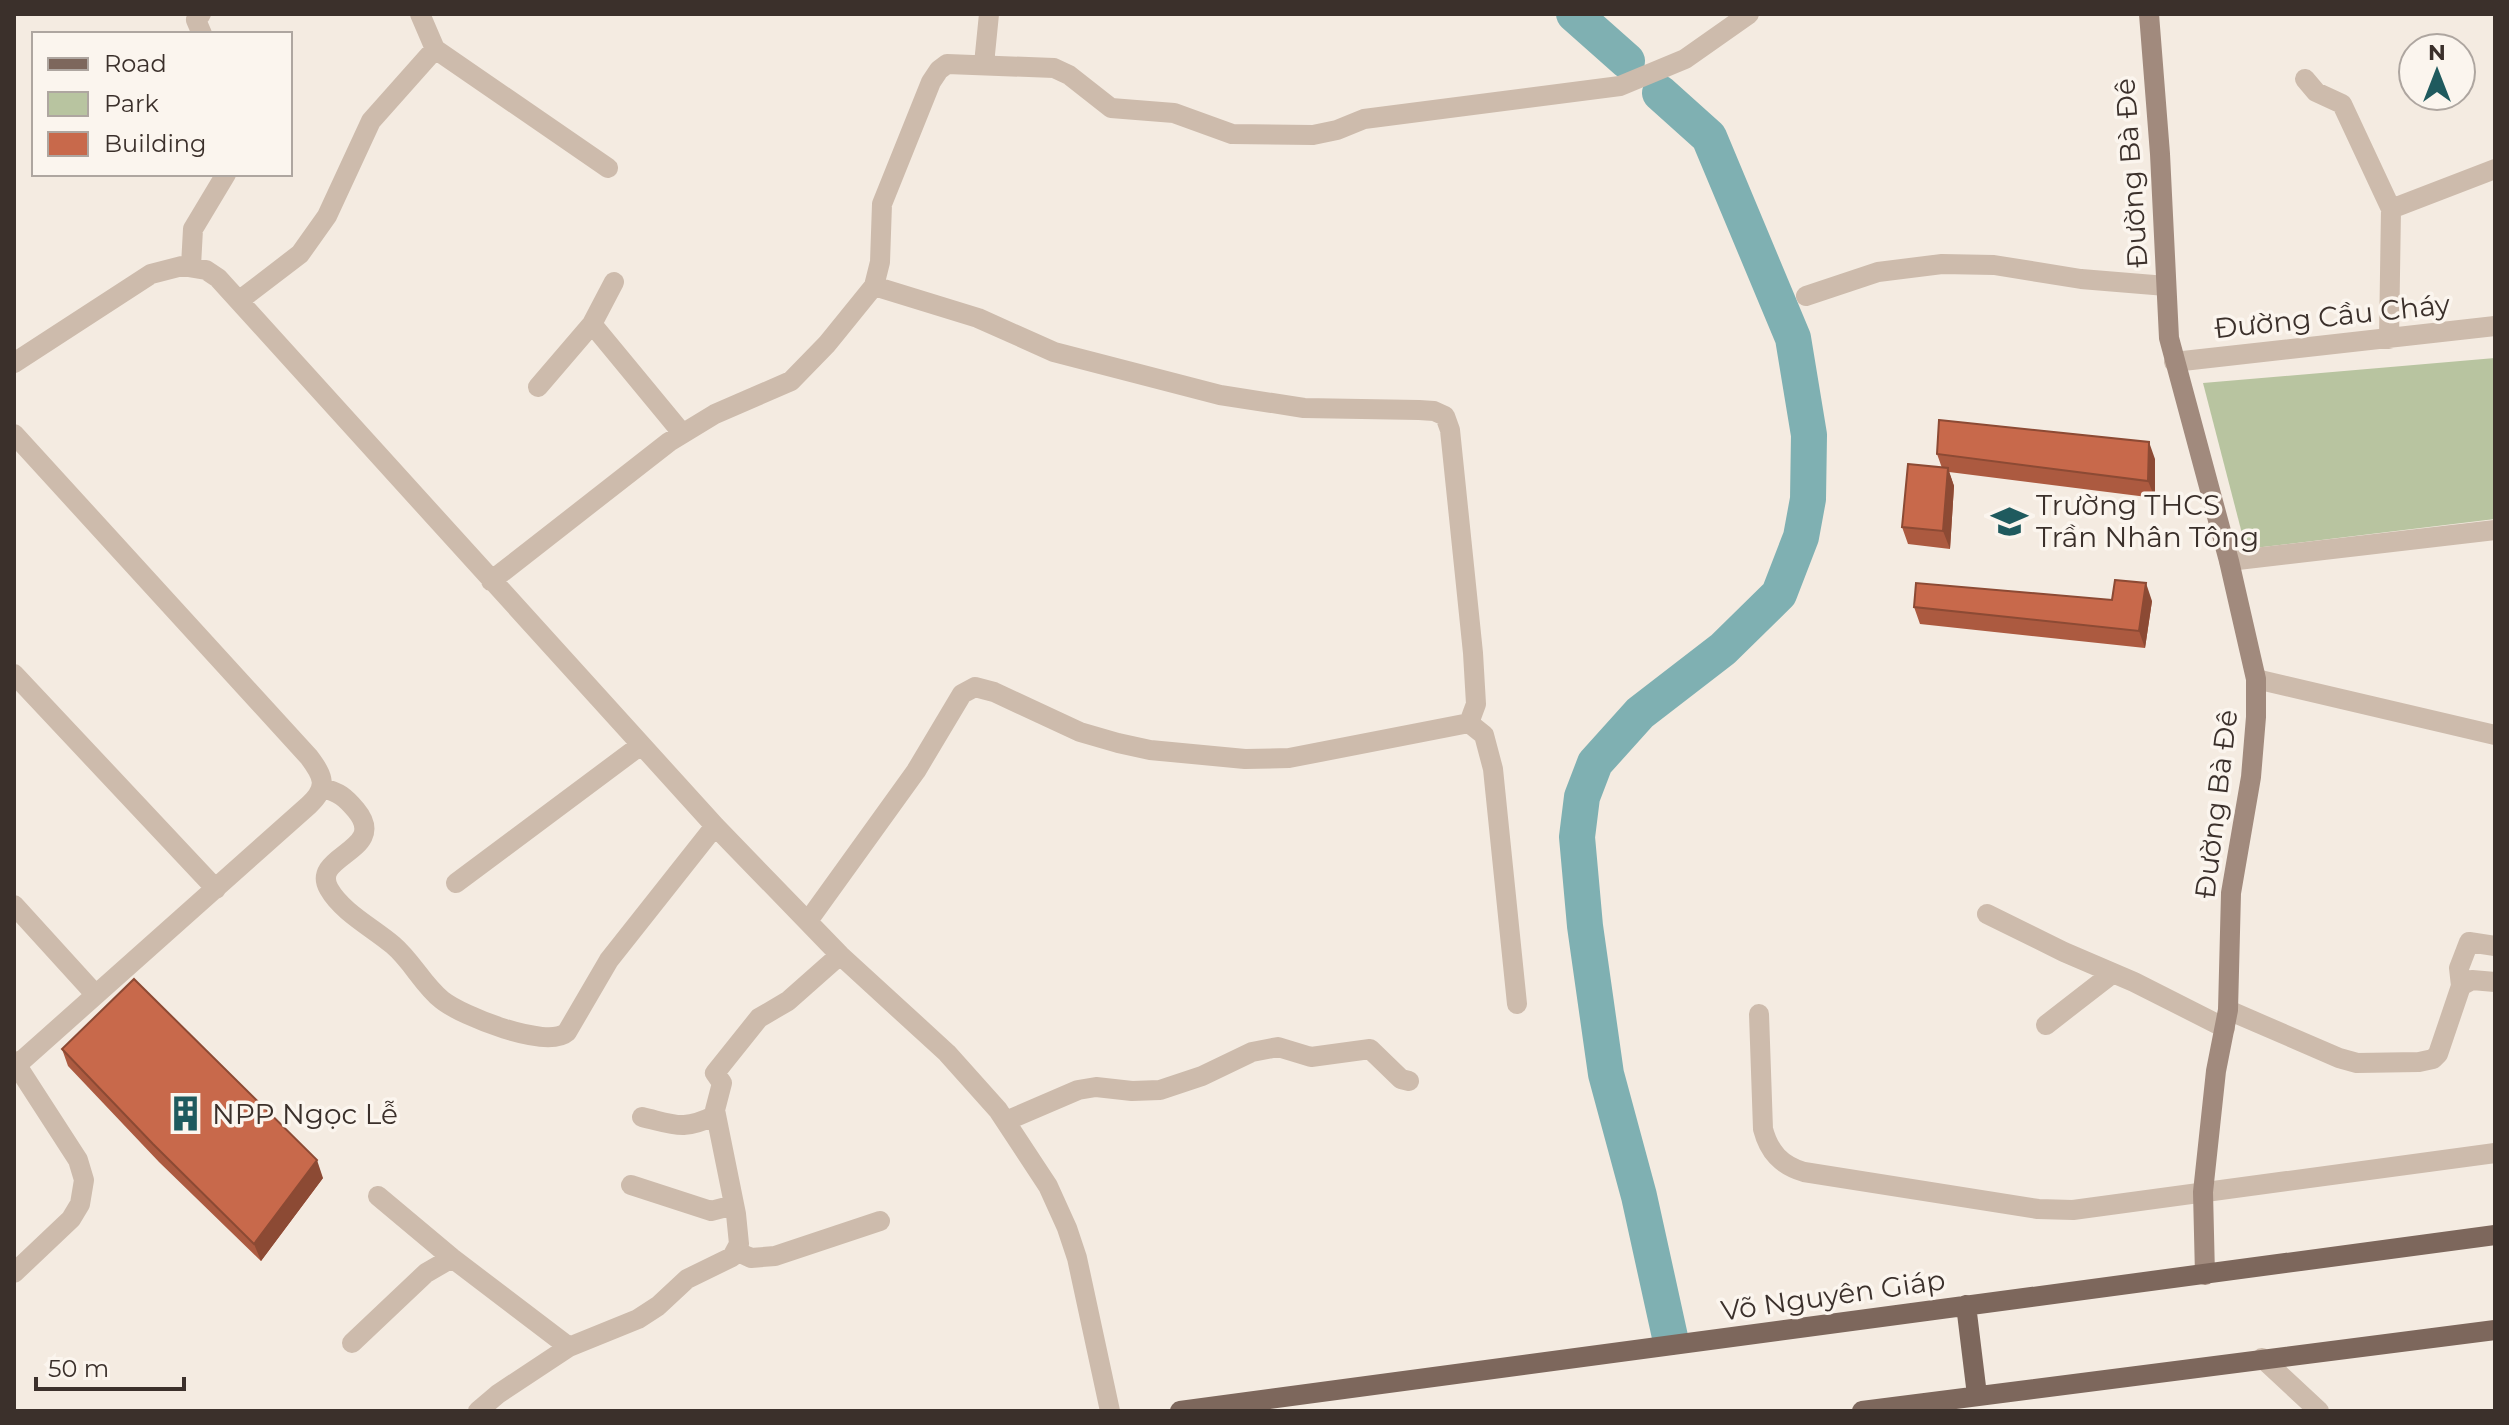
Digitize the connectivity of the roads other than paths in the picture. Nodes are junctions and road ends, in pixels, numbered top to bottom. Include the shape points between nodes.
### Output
1 (201, 14) edge
2 (420, 14) edge
3 (989, 14) edge
4 (1749, 14) edge
5 (2149, 14) edge
6 (201, 32) edge
7 (435, 49) junction
8 (984, 64) junction
9 (2305, 79) dead end
10 (608, 168) dead end
11 (2495, 169) edge
12 (225, 176) edge
13 (2391, 209) junction
14 (191, 266) junction
15 (614, 282) dead end
16 (874, 286) junction
17 (2166, 286) junction
18 (1806, 296) dead end
19 (240, 300) junction
20 (592, 324) junction
21 (2495, 326) edge
22 (2389, 339) junction
23 (2174, 362) junction
24 (14, 363) edge
25 (538, 387) dead end
26 (682, 433) junction
27 (14, 434) edge
28 (2495, 530) edge
29 (2229, 561) junction
30 (491, 581) junction
31 (14, 674) edge
32 (2256, 679) junction
33 (1469, 723) junction
34 (2495, 735) edge
35 (641, 745) junction
36 (322, 788) junction
37 (715, 826) junction
38 (456, 883) dead end
39 (216, 889) junction
40 (14, 905) edge
41 (1987, 914) dead end
42 (808, 921) junction
43 (2495, 946) edge
44 (840, 955) junction
45 (2113, 973) junction
46 (2495, 982) edge
47 (2461, 986) junction
48 (95, 994) junction
49 (1517, 1004) dead end
50 (1759, 1014) dead end
51 (2226, 1019) junction
52 (2046, 1025) dead end
53 (15, 1063) edge
54 (1409, 1081) dead end
55 (716, 1115) junction
56 (642, 1117) dead end
57 (1006, 1121) junction
58 (2495, 1153) edge
59 (631, 1185) dead end
60 (2203, 1192) junction
61 (378, 1196) dead end
62 (734, 1205) junction
63 (880, 1221) dead end
64 (2495, 1235) edge
65 (736, 1251) junction
66 (452, 1258) junction
67 (14, 1273) edge
68 (2205, 1275) junction
69 (1966, 1305) junction
70 (2495, 1330) edge
71 (352, 1343) dead end
72 (569, 1347) junction
73 (2262, 1358) junction
74 (1977, 1395) junction
75 (478, 1411) edge
76 (1110, 1411) edge
77 (1180, 1411) edge
78 (1862, 1411) edge
79 (2319, 1411) edge

1 - 6 street via 196,20
2 - 7 street
3 - 8 street
4 - 8 street via 1685,59 1620,86 1364,119 1313,135 1232,134 1174,113 1111,108 1054,68
5 - 17 street, Đường Bà Đê
7 - 10 street
7 - 19 street via 371,121 327,216 300,254
8 - 16 street via 947,64 931,82 882,204
9 - 13 street via 2316,92 2342,104
11 - 13 street
12 - 14 street via 195,224
13 - 22 street
14 - 19 street via 206,270
14 - 24 street via 151,274
15 - 20 street
16 - 26 street via 791,381
16 - 33 street via 978,318 1054,352 1220,395 1286,407 1441,412 1450,430 1473,653 1476,704
17 - 18 street via 1994,265 1942,264 1878,272
17 - 23 street, Đường Bà Đê
19 - 30 street
20 - 25 street
20 - 26 street
21 - 22 street, Đường Cầu Cháy
22 - 23 street, Đường Cầu Cháy
23 - 29 street, Đường Bà Đê
26 - 30 street
27 - 36 street via 309,757 321,775
28 - 29 street
29 - 32 street, Đường Bà Đê
30 - 35 street
31 - 39 street
32 - 34 street
32 - 51 street, Đường Bà Đê via 2251,777 2231,893
33 - 42 street via 1303,756 1245,759 1118,743 975,687 962,694 916,771
33 - 49 street via 1484,735 1493,769
35 - 37 street
35 - 38 street
36 - 37 street via 344,795 366,827 362,838 330,867 329,890 404,955 443,1000 468,1015 537,1037 567,1032 609,960
36 - 39 street
37 - 42 street
39 - 48 street
40 - 48 street
41 - 45 street
42 - 44 street
43 - 47 street via 2469,942 2459,968
44 - 55 street via 788,1001 759,1018 737,1043 715,1073 722,1083
44 - 57 street via 971,1077
45 - 51 street
45 - 52 street
46 - 47 street via 2472,980
47 - 51 street via 2440,1050 2433,1059 2419,1062 2339,1058
48 - 53 street
50 - 60 street via 1763,1129 1771,1150 1791,1168 2038,1209 2107,1207
51 - 60 street, Đường Bà Đê
53 - 67 street via 78,1160 84,1180 71,1219
54 - 57 street via 1370,1049 1311,1057 1278,1047 1252,1052 1160,1090 1078,1090
55 - 56 street via 682,1127
55 - 62 street
57 - 76 street via 1048,1186 1067,1228
58 - 60 street
59 - 62 street via 711,1211
60 - 68 street, Đường Bà Đê
61 - 66 street
62 - 65 street
63 - 65 street via 775,1256 751,1258
64 - 68 main road, Võ Nguyên Giáp
65 - 72 street via 687,1279 638,1319
66 - 71 street via 426,1273
66 - 72 street
68 - 69 main road, Võ Nguyên Giáp
69 - 74 main road
69 - 77 main road, Võ Nguyên Giáp
70 - 73 main road
72 - 75 street
73 - 74 main road
73 - 79 street
74 - 78 main road

